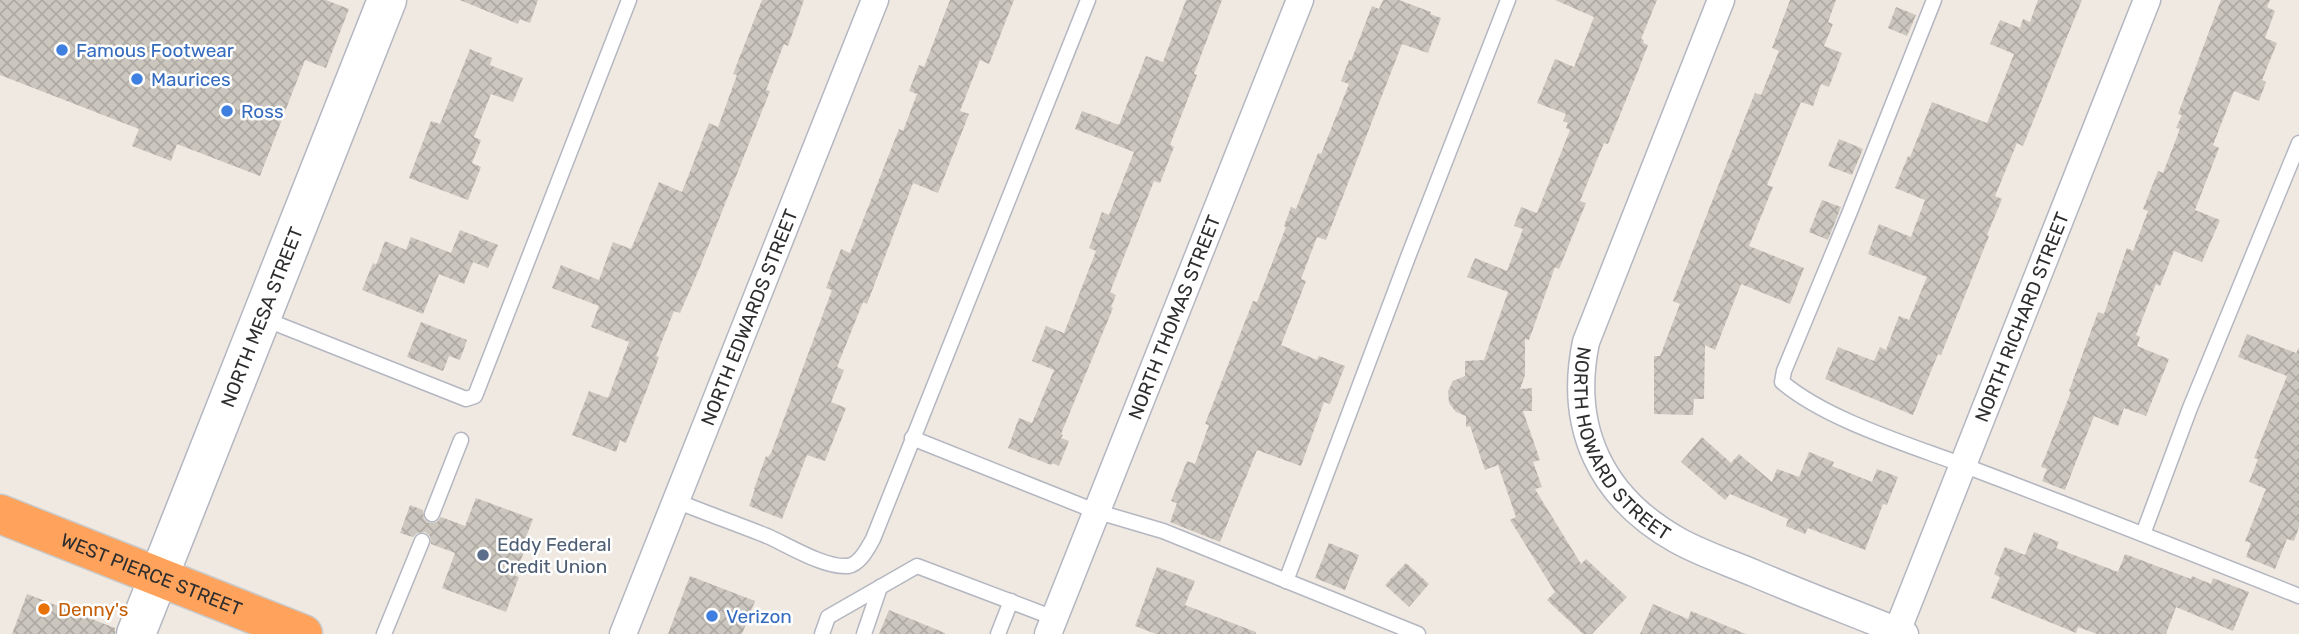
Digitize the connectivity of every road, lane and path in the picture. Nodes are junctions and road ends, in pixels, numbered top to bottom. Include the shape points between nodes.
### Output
1 (387, 0) edge
2 (629, 0) edge
3 (875, 0) edge
4 (1088, 0) edge
5 (1300, 0) edge
6 (1508, 0) edge
7 (1721, 0) edge
8 (1934, 0) edge
9 (2147, 0) edge
10 (2299, 143) edge
11 (261, 317) junction
12 (912, 438) junction
13 (461, 440) dead end
14 (1963, 465) junction
15 (676, 501) junction
16 (1096, 512) junction
17 (0, 514) edge
18 (432, 514) dead end
19 (2143, 534) junction
20 (422, 541) dead end
21 (158, 578) junction
22 (1286, 581) junction
23 (880, 587) junction
24 (2299, 596) edge
25 (1011, 601) junction
26 (1051, 626) edge
27 (1900, 633) edge
28 (136, 634) edge
29 (303, 634) edge
30 (384, 634) edge
31 (623, 634) edge
32 (822, 634) edge
33 (864, 634) edge
34 (998, 634) edge
35 (1418, 634) edge

1 - 11 street, NORTH MESA STREET
2 - 11 lane via 475,396 466,398
3 - 15 street, NORTH EDWARDS STREET
4 - 12 lane
5 - 16 street, NORTH THOMAS STREET
6 - 22 lane
7 - 27 street, NORTH HOWARD STREET via 1586,342 1580,394 1586,432 1605,476 1663,531
8 - 14 lane via 1782,382 1808,402
9 - 14 street, NORTH RICHARD STREET
10 - 19 lane
11 - 21 street, NORTH MESA STREET
12 - 15 lane via 873,539 855,564 826,563
12 - 16 lane
13 - 18 lane
14 - 19 lane
14 - 27 street, NORTH RICHARD STREET
15 - 31 street, NORTH EDWARDS STREET
16 - 22 lane via 1163,531
16 - 26 street, NORTH THOMAS STREET
17 - 21 highway, WEST PIERCE STREET
19 - 24 lane
20 - 30 lane
21 - 28 street, NORTH MESA STREET
21 - 29 highway, WEST PIERCE STREET
22 - 35 lane
23 - 25 lane via 916,566
23 - 32 lane via 828,617
23 - 33 lane
25 - 26 lane
25 - 34 lane

